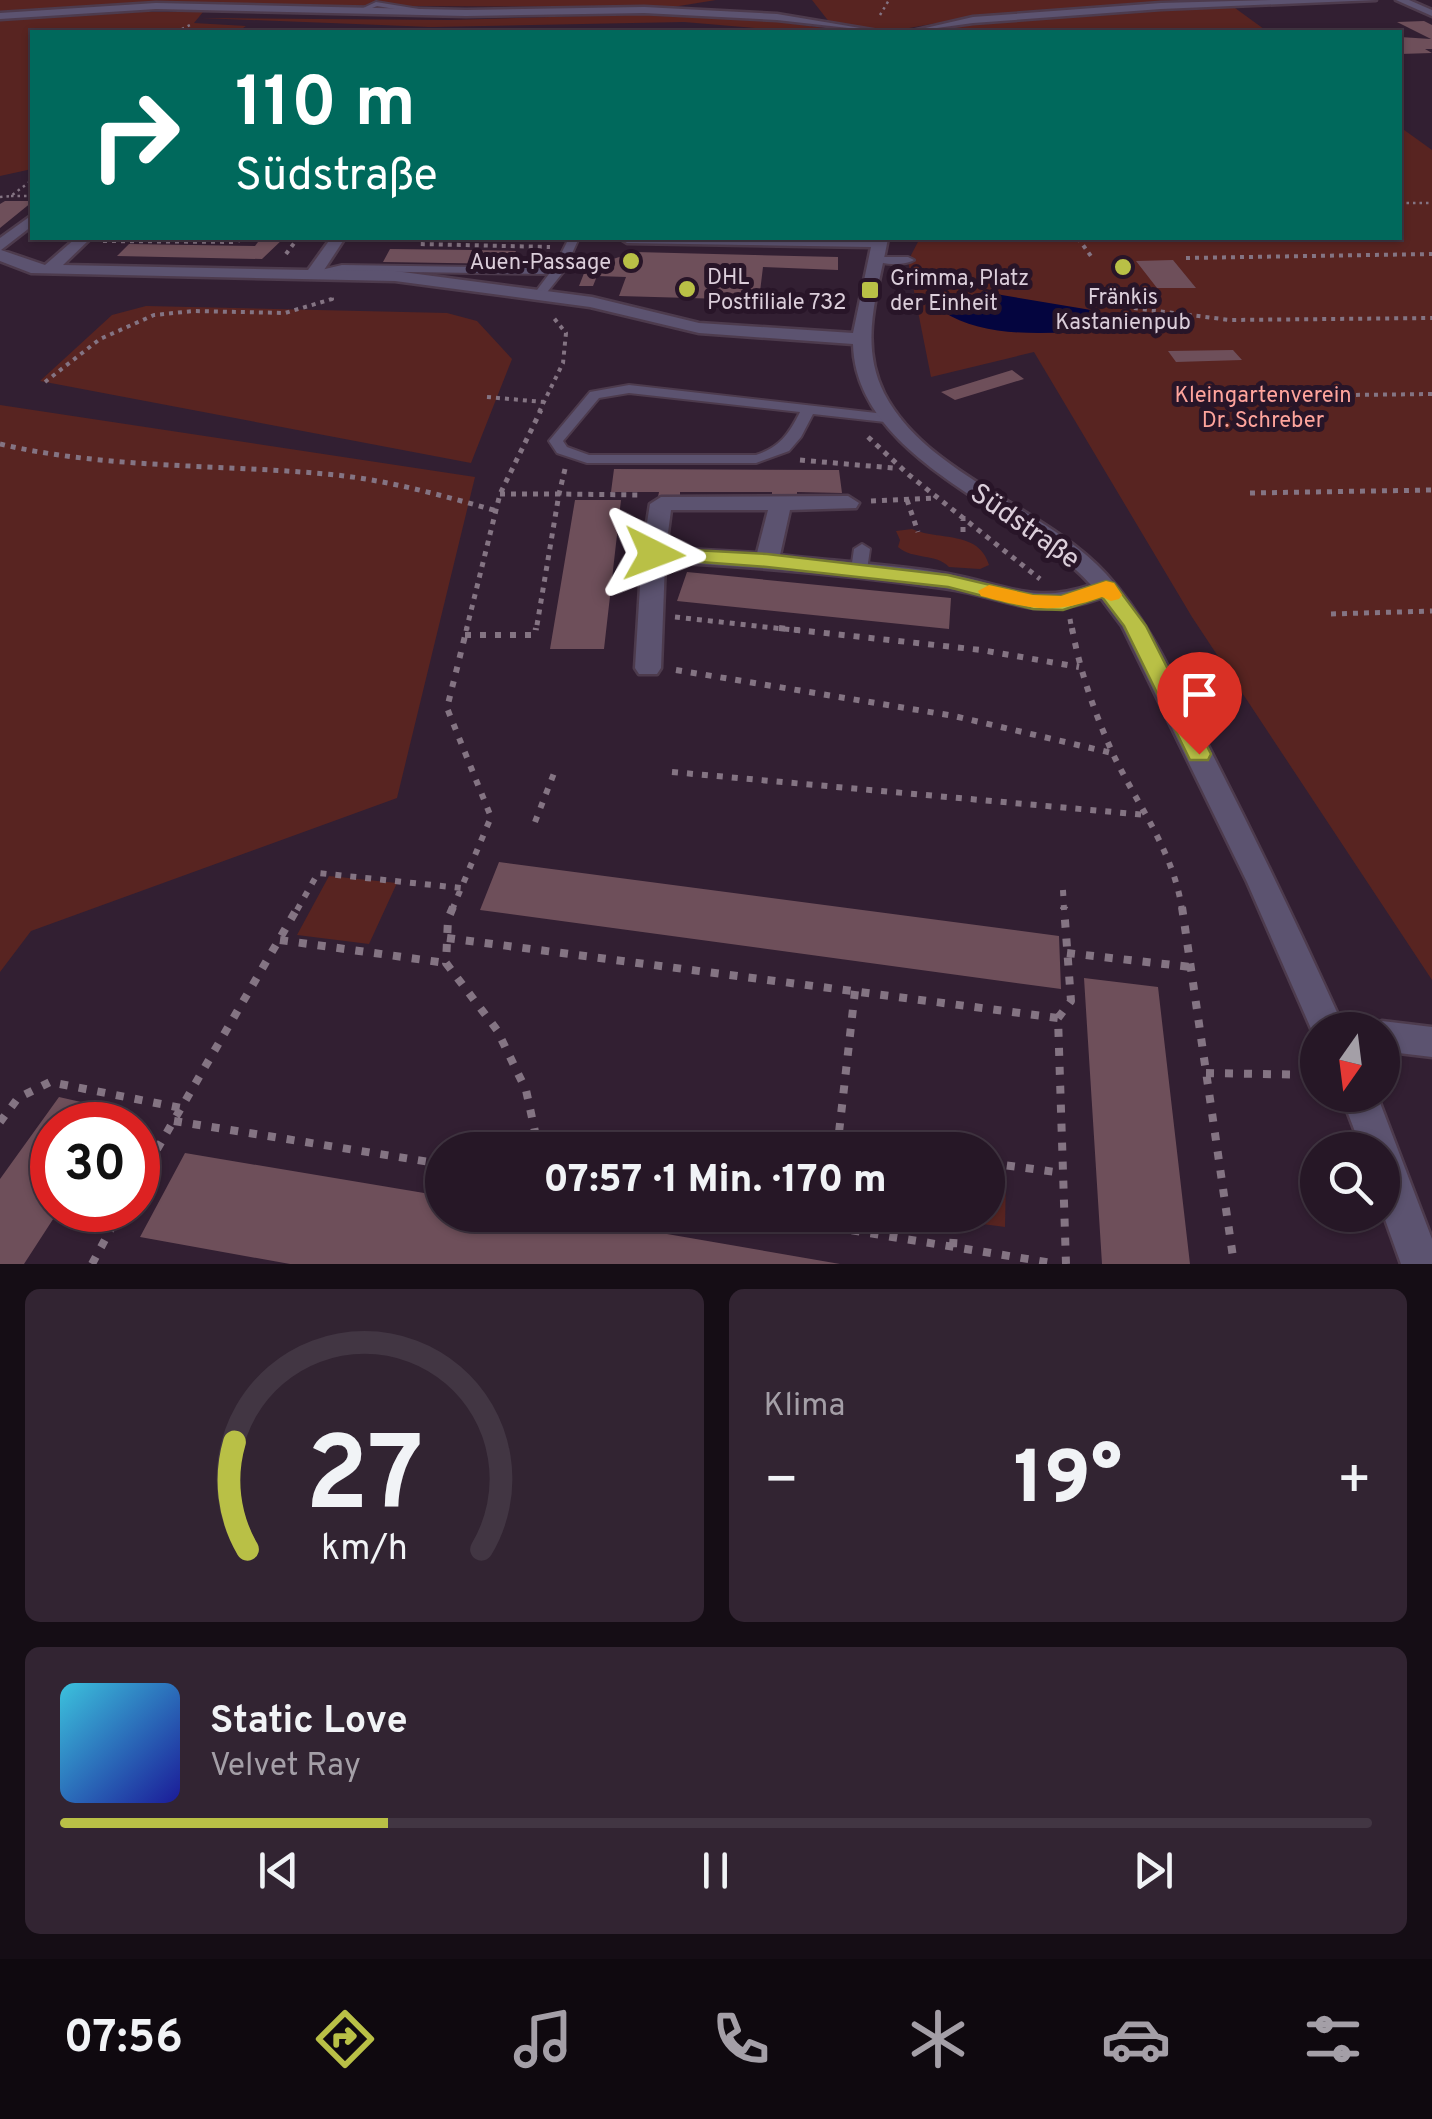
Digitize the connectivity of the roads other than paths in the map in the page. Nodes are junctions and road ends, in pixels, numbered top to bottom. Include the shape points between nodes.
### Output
1 (1371, 0) edge
2 (1401, 0) edge
3 (1326, 1) edge
4 (1432, 13) edge
5 (0, 16) edge
6 (864, 30) edge
7 (922, 30) edge
8 (30, 221) edge
9 (81, 240) edge
10 (337, 240) edge
11 (573, 240) edge
12 (683, 240) edge
13 (0, 246) edge
14 (879, 247) edge
15 (0, 255) edge
16 (908, 260) dead end
17 (48, 270) junction
18 (558, 271) junction
19 (314, 273) junction
20 (540, 294) junction
21 (861, 339) junction
22 (808, 411) junction
23 (894, 419) junction
24 (848, 503) road end
25 (780, 504) junction
26 (654, 554) junction
27 (767, 560) junction
28 (1106, 588) junction
29 (648, 668) dead end
30 (1324, 1012) edge
31 (1400, 1038) edge
32 (1432, 1042) edge
33 (1400, 1204) edge
34 (1421, 1264) edge

1 - 3 street
2 - 4 street
3 - 7 street via 1048,14
5 - 6 street via 156,6 694,12
8 - 13 street
9 - 17 street
10 - 19 street
11 - 18 lane
12 - 14 street
14 - 16 lane
14 - 21 street, Südstraße
15 - 17 street
17 - 19 street
18 - 19 lane
18 - 20 lane
19 - 20 street
20 - 21 street via 700,328
21 - 23 street, Südstraße via 873,389
22 - 22 lane via 789,446 756,459 587,458 558,446 558,435 594,395 629,389
22 - 23 lane
23 - 28 street, Südstraße via 944,468 1039,529
24 - 25 street
25 - 26 street via 661,504
25 - 27 street
26 - 27 street
26 - 29 street
27 - 28 street via 860,559 1033,602 1063,603
28 - 30 street, Südstraße via 1134,626
31 - 32 street
33 - 34 street

